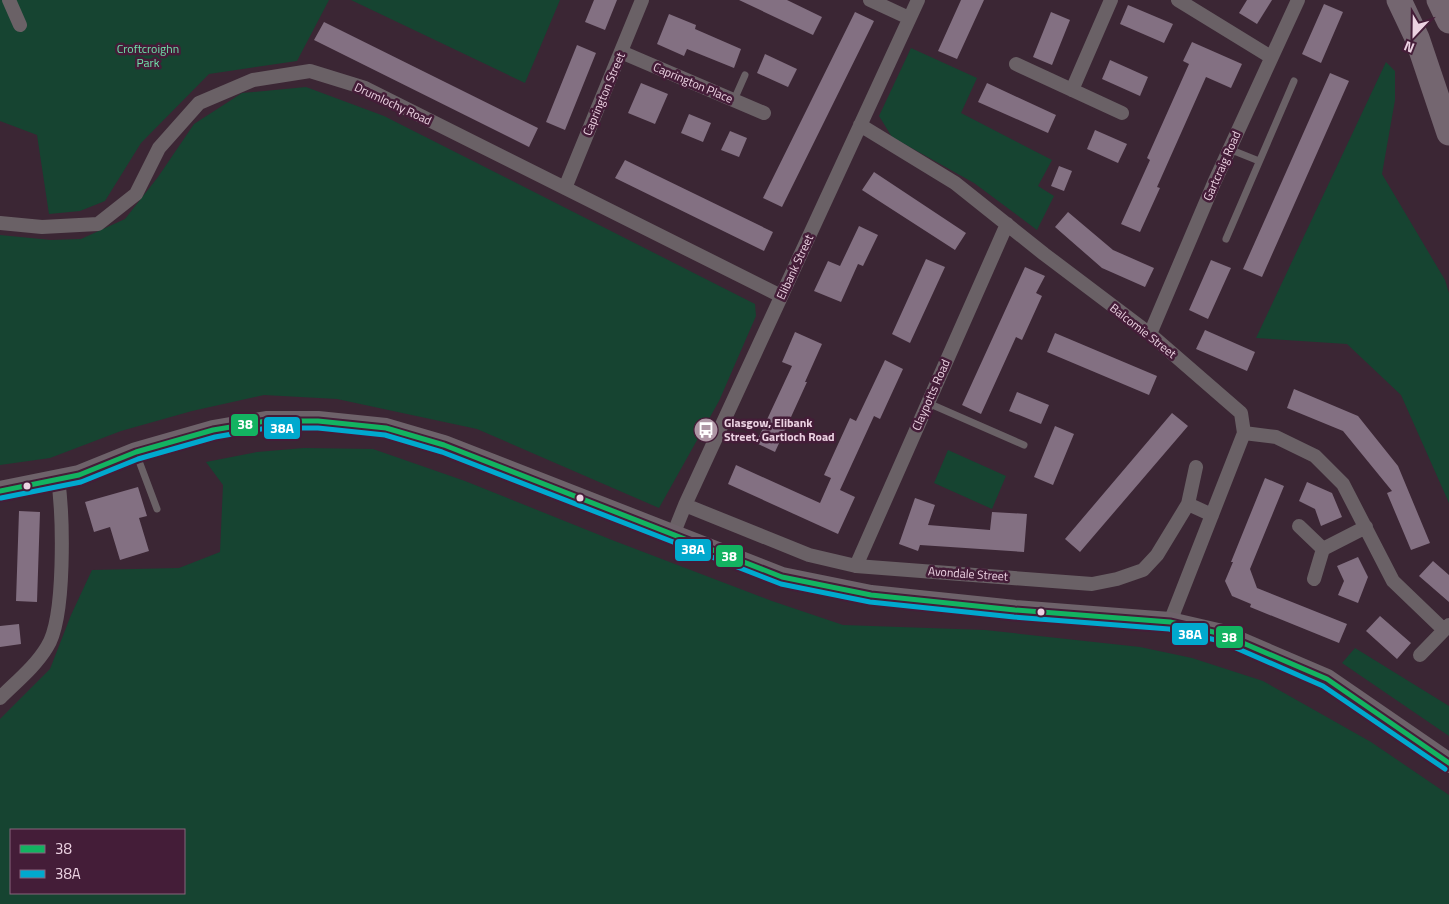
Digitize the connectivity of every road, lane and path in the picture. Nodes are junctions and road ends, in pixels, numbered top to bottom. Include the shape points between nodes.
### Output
1 (9, 0) edge
2 (642, 0) edge
3 (870, 0) edge
4 (918, 0) edge
5 (1111, 0) edge
6 (1178, 0) edge
7 (1298, 0) edge
8 (1399, 0) edge
9 (1439, 0) edge
10 (909, 18) junction
11 (1449, 21) edge
12 (20, 26) dead end
13 (621, 52) junction
14 (1271, 57) junction
15 (1016, 64) dead end
16 (746, 75) dead end
17 (1294, 81) dead end
18 (1072, 90) junction
19 (734, 100) junction
20 (764, 113) dead end
21 (1122, 113) dead end
22 (860, 125) junction
23 (1449, 133) edge
24 (1229, 149) junction
25 (1259, 162) junction
26 (565, 188) junction
27 (0, 223) edge
28 (1007, 224) junction
29 (1226, 239) dead end
30 (781, 296) junction
31 (1150, 334) junction
32 (928, 403) junction
33 (1244, 433) junction
34 (1024, 445) dead end
35 (136, 452) junction
36 (1196, 467) dead end
37 (58, 479) junction
38 (0, 491) edge
39 (1188, 504) junction
40 (685, 505) junction
41 (157, 509) dead end
42 (1212, 515) junction
43 (1299, 526) dead end
44 (1366, 527) junction
45 (673, 535) junction
46 (1323, 549) junction
47 (856, 566) junction
48 (1314, 578) dead end
49 (1170, 622) junction
50 (1446, 627) edge
51 (1420, 655) dead end
52 (0, 698) edge
53 (1449, 763) edge

1 - 12 street
2 - 13 street, Caprington Street
3 - 10 street
4 - 10 street, Elibank Street
5 - 18 street
6 - 14 street
7 - 14 street, Gartcraig Road
8 - 23 highway via 1417,38
9 - 11 highway
10 - 22 street, Elibank Street
13 - 19 street, Caprington Place
13 - 26 street, Caprington Street
14 - 24 street, Gartcraig Road
15 - 18 street
16 - 19 lane
17 - 25 lane
18 - 21 street
19 - 20 street, Caprington Place
22 - 28 street, Balcomie Street via 955,182
22 - 30 street, Elibank Street
24 - 25 lane
24 - 31 street, Gartcraig Road
25 - 29 lane
26 - 27 street, Drumlochy Road via 365,88 310,71 253,80 199,103 159,148 136,194 98,224 42,227
26 - 30 street, Drumlochy Road
28 - 31 street, Balcomie Street
28 - 32 street, Claypotts Road
30 - 40 street, Elibank Street
31 - 33 street, Balcomie Street via 1241,413
32 - 34 lane
32 - 47 street, Claypotts Road
33 - 42 street
33 - 44 street via 1276,437 1315,456 1343,484
35 - 37 main road via 79,475
35 - 41 lane
35 - 45 main road via 213,430 266,420 386,428 444,445
36 - 39 street, Avondale Street
37 - 38 main road
37 - 52 street via 61,499 57,617 48,646
39 - 42 street
39 - 47 street, Avondale Street via 1157,555 1143,570 1092,584
40 - 45 street, Elibank Street
40 - 47 street, Avondale Street via 809,555
42 - 49 street
43 - 46 street
44 - 46 street
44 - 50 street via 1394,581
45 - 49 main road via 782,577 871,595
46 - 48 street
49 - 53 main road via 1222,634 1327,679
50 - 51 street

